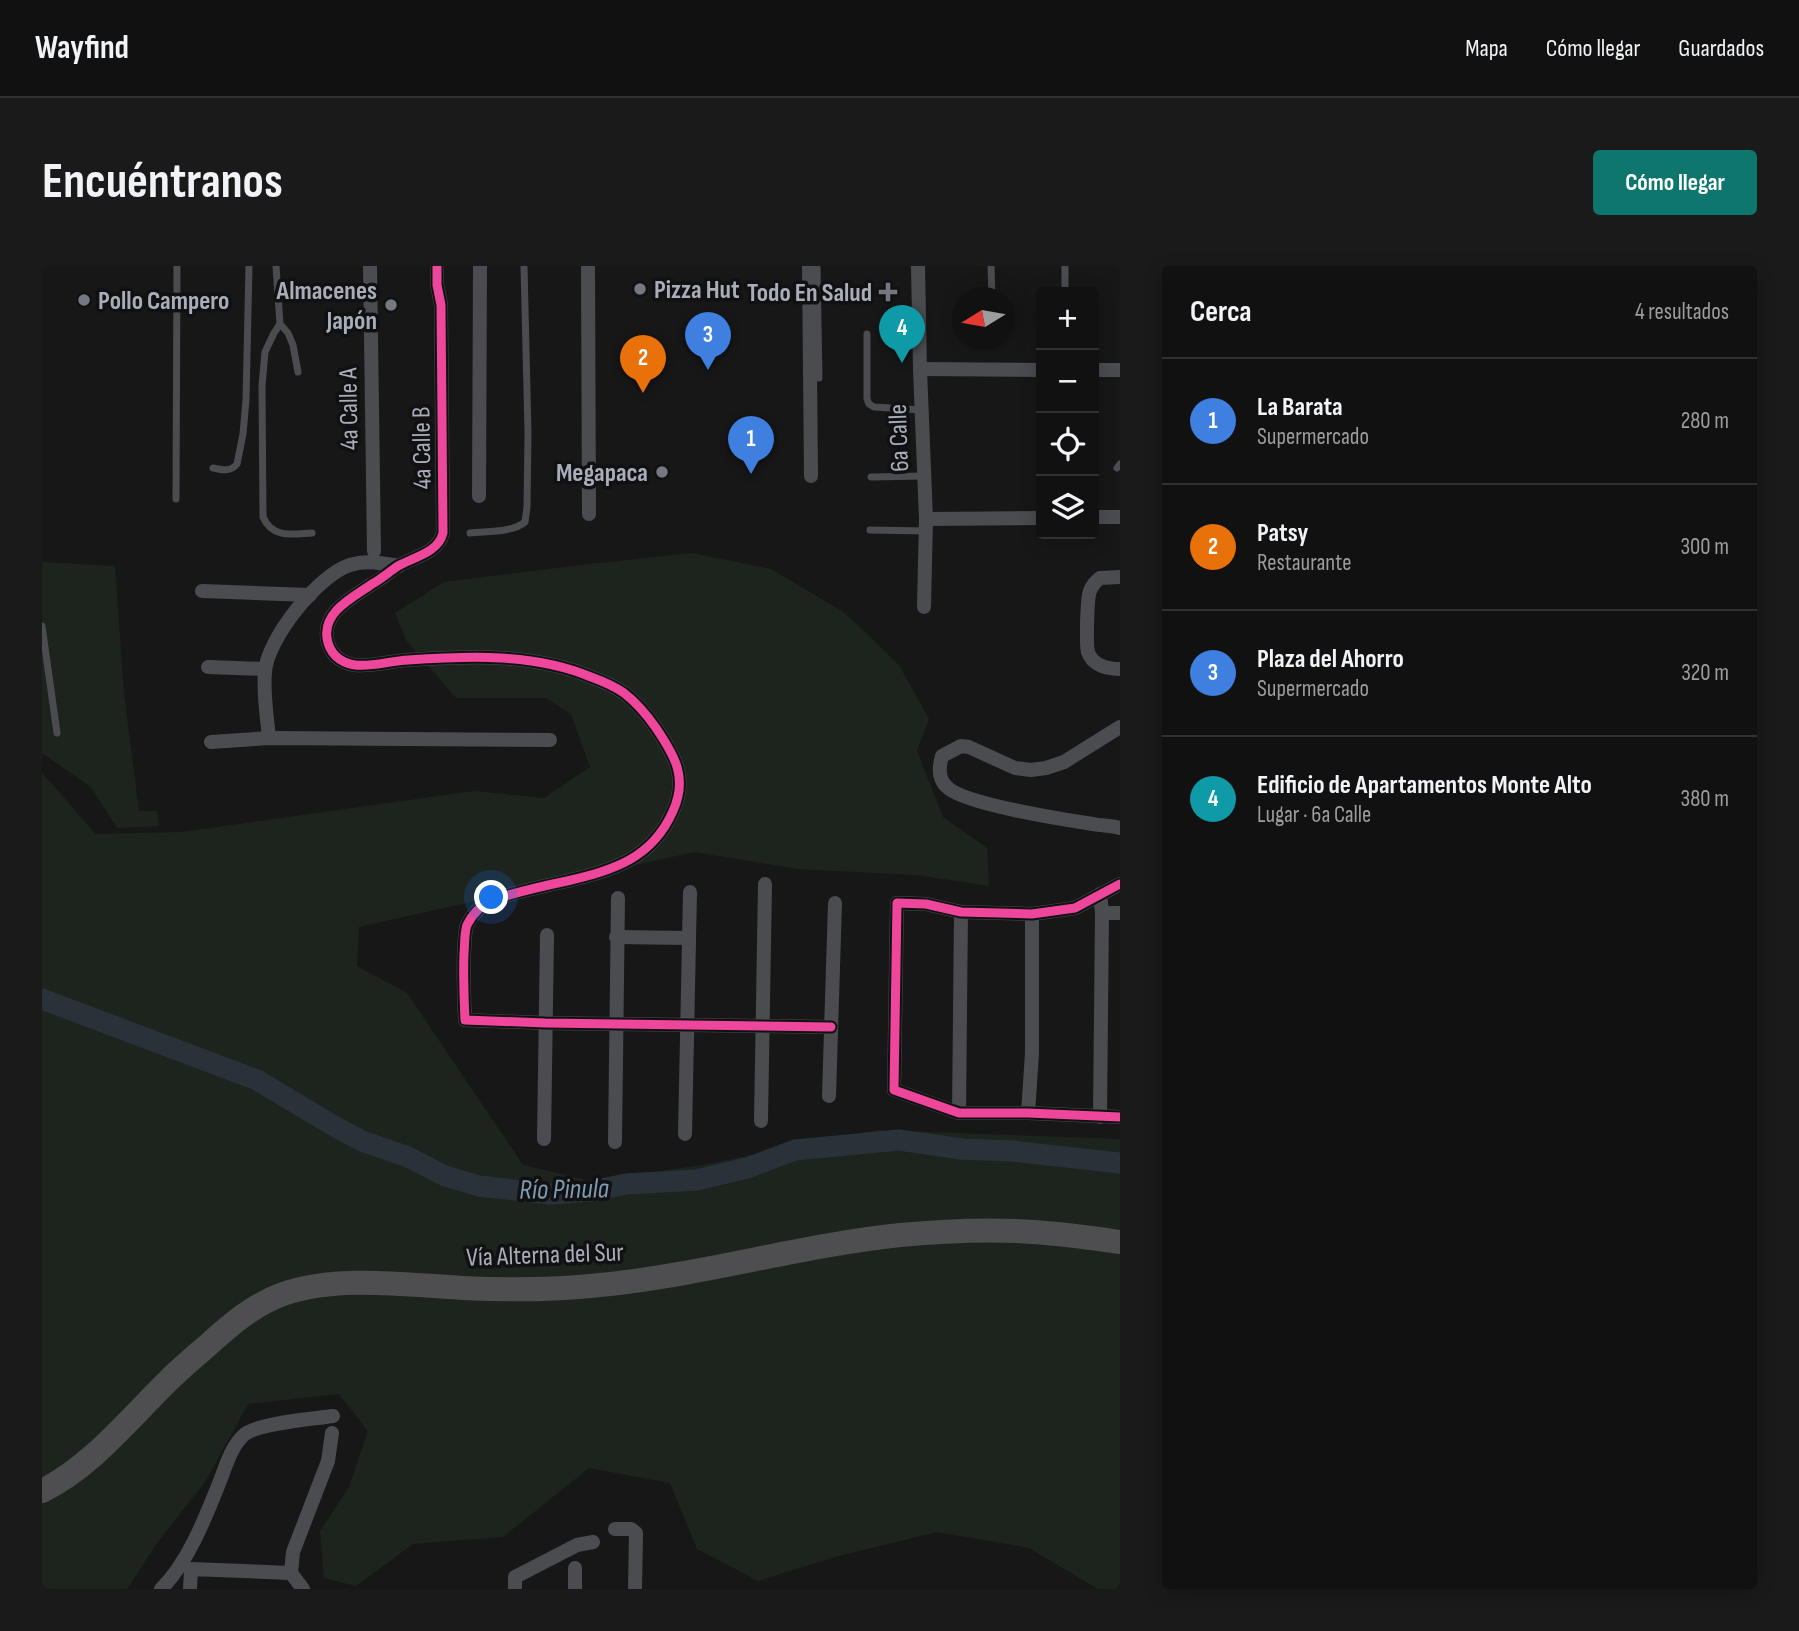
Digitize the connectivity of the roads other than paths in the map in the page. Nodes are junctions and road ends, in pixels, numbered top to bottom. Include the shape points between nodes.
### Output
1 (177, 266) edge
2 (249, 266) edge
3 (276, 266) edge
4 (370, 266) edge
5 (437, 266) edge
6 (446, 266) edge
7 (480, 266) edge
8 (524, 266) edge
9 (588, 266) edge
10 (809, 266) edge
11 (817, 266) edge
12 (918, 266) edge
13 (991, 266) edge
14 (1065, 266) edge
15 (992, 287) edge
16 (1065, 287) edge
17 (441, 305) junction
18 (280, 324) junction
19 (867, 334) dead end
20 (920, 369) junction
21 (1036, 370) edge
22 (1099, 370) edge
23 (1120, 370) edge
24 (298, 372) dead end
25 (819, 378) dead end
26 (922, 410) junction
27 (214, 468) dead end
28 (811, 476) dead end
29 (925, 476) junction
30 (871, 477) dead end
31 (478, 496) dead end
32 (176, 499) dead end
33 (589, 514) dead end
34 (1099, 517) edge
35 (1120, 517) edge
36 (1036, 518) edge
37 (926, 525) junction
38 (870, 530) dead end
39 (312, 533) dead end
40 (470, 533) dead end
41 (374, 551) dead end
42 (399, 566) junction
43 (1120, 577) edge
44 (202, 591) dead end
45 (310, 595) junction
46 (924, 607) dead end
47 (42, 626) edge
48 (45, 661) edge
49 (208, 667) dead end
50 (265, 669) junction
51 (1120, 669) edge
52 (1120, 727) edge
53 (57, 733) dead end
54 (269, 738) junction
55 (550, 740) dead end
56 (211, 742) dead end
57 (1120, 828) edge
58 (765, 884) dead end
59 (1120, 884) edge
60 (690, 892) dead end
61 (1100, 894) junction
62 (618, 898) dead end
63 (835, 904) dead end
64 (961, 912) junction
65 (1102, 913) junction
66 (1120, 913) edge
67 (1031, 914) junction
68 (547, 935) dead end
69 (616, 937) junction
70 (688, 938) junction
71 (545, 1023) junction
72 (617, 1024) junction
73 (687, 1025) junction
74 (763, 1026) junction
75 (831, 1027) junction
76 (829, 1096) dead end
77 (959, 1113) junction
78 (1028, 1113) junction
79 (1100, 1117) junction
80 (1120, 1117) edge
81 (761, 1121) dead end
82 (685, 1134) dead end
83 (544, 1139) dead end
84 (615, 1142) dead end
85 (1120, 1230) edge
86 (1120, 1242) edge
87 (333, 1416) dead end
88 (332, 1433) dead end
89 (42, 1476) edge
90 (42, 1491) edge
91 (615, 1530) dead end
92 (593, 1542) dead end
93 (575, 1568) dead end
94 (291, 1573) junction
95 (161, 1589) edge
96 (190, 1589) edge
97 (303, 1589) edge
98 (515, 1589) edge
99 (575, 1589) edge
100 (635, 1589) edge

1 - 32 lane
2 - 27 lane via 243,434 235,467
3 - 18 lane
4 - 41 street, 4a Calle A
5 - 17 street, 4a Calle B
6 - 17 street, 4a Calle B via 447,287
7 - 31 street
8 - 40 lane via 525,522 512,529
9 - 33 street
10 - 28 street
11 - 25 lane
12 - 20 street, 6a Calle
13 - 15 lane
14 - 16 lane
17 - 42 street, 4a Calle B via 443,533 432,549
18 - 24 lane via 293,345
18 - 39 lane via 265,352 262,386 263,517 282,535
19 - 26 lane via 868,402 874,407
20 - 21 street
20 - 26 street, 6a Calle
22 - 23 street
26 - 29 street, 6a Calle
29 - 30 lane
29 - 37 street, 6a Calle
34 - 35 street
36 - 37 street
37 - 38 lane
37 - 46 street, 6a Calle
42 - 45 street via 352,564 337,570
42 - 71 street, 4a Calle B via 332,615 326,634 336,657 353,665 512,659 566,668 608,684 632,700 656,727 677,765 680,789 669,820 636,856 601,872 487,902 467,926 465,1020
43 - 51 street via 1100,578 1091,587 1087,642 1088,652 1100,666
44 - 45 street
45 - 50 street via 283,627
47 - 48 lane
48 - 53 lane
49 - 50 street
50 - 54 street
52 - 57 street via 1064,762 1045,768 1015,768 961,746 942,756 940,772 948,789 970,798
54 - 55 street
54 - 56 street
58 - 74 street
59 - 61 street
60 - 70 street
61 - 65 street
61 - 67 street via 1075,908
62 - 69 street
63 - 75 street
64 - 67 street
64 - 77 street
64 - 77 street via 897,903 894,1064 894,1090
65 - 66 street
65 - 79 street
67 - 78 street
68 - 71 street
69 - 70 street
69 - 72 street
70 - 73 street
71 - 72 street
71 - 83 street
72 - 73 street
72 - 84 street
73 - 74 street
73 - 82 street
74 - 75 street
74 - 81 street
75 - 76 street
77 - 78 street
78 - 79 street
79 - 80 street
85 - 89 highway, Vía Alterna del Sur via 990,1218 923,1221 842,1229 589,1272 514,1275 347,1269 308,1273 278,1281 223,1311 109,1424
86 - 90 highway, Vía Alterna del Sur via 1055,1233 941,1231 845,1242 589,1286 514,1289 386,1283 283,1294 232,1322 79,1468
87 - 95 street via 246,1433 234,1447 200,1530
88 - 94 street via 328,1461 293,1552
91 - 100 street via 631,1528 636,1533
92 - 98 street via 577,1545 515,1577
93 - 99 street
94 - 96 street via 191,1569
94 - 97 street

